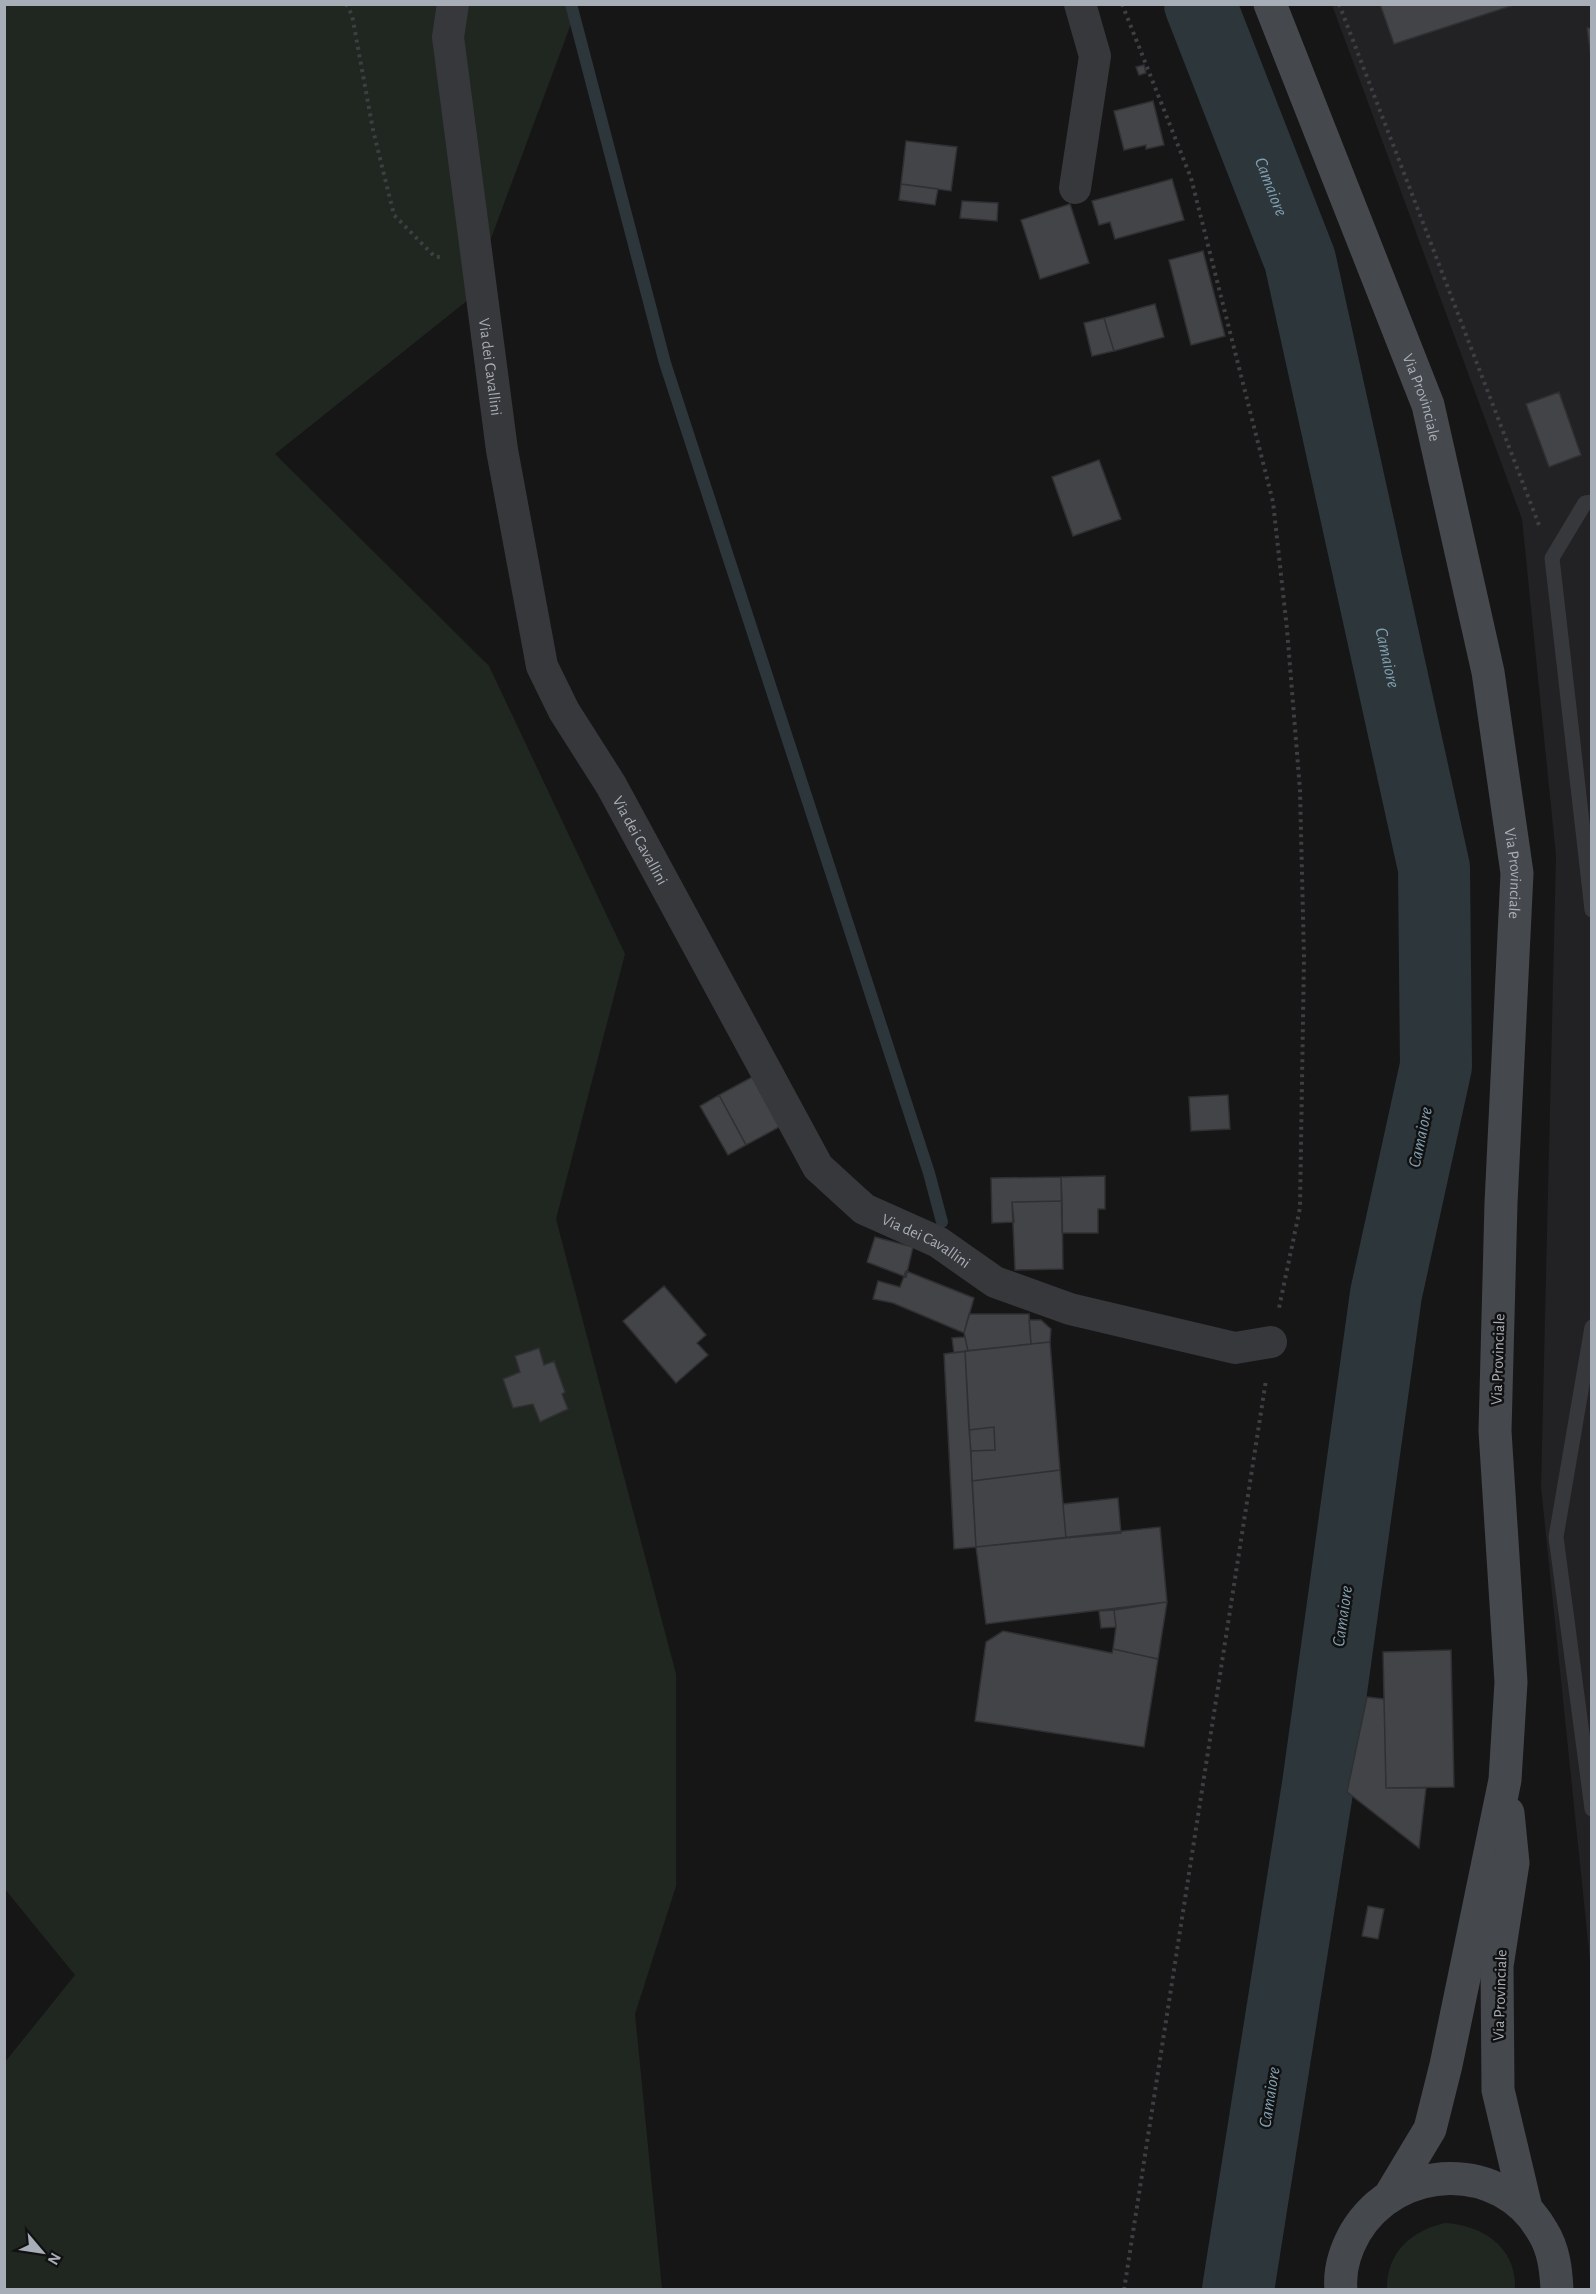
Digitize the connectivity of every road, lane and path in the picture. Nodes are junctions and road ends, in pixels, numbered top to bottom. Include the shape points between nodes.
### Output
1 (346, 4) edge
2 (453, 4) edge
3 (1080, 4) edge
4 (1122, 4) edge
5 (1270, 4) edge
6 (1339, 4) edge
7 (1075, 188) dead end
8 (477, 259) junction
9 (1592, 502) edge
10 (1552, 558) junction
11 (1586, 814) edge
12 (1592, 910) edge
13 (1592, 1328) edge
14 (1271, 1342) junction
15 (1505, 1780) junction
16 (1592, 1809) edge
17 (1391, 2194) junction
18 (1526, 2208) junction
19 (1340, 2286) edge
20 (1124, 2289) edge
21 (1557, 2289) edge

1 - 8 path via 352,15 394,215 435,257
2 - 8 street, Via dei Cavallini via 448,36
3 - 7 street via 1095,56
4 - 14 path via 1191,178 1275,514 1300,790 1304,957 1300,1208
5 - 15 main road, Via Provinciale via 1428,405 1488,672 1517,873 1495,1431 1511,1682
6 - 10 path
8 - 14 street, Via dei Cavallini via 502,450 542,666 564,711 611,785 818,1167 864,1209 938,1242 994,1282 1070,1309 1235,1348
9 - 10 lane via 1585,503
10 - 11 lane
11 - 12 lane
13 - 16 lane via 1556,1537
14 - 20 path
15 - 17 main road, Via Provinciale via 1430,2129
15 - 18 main road, Via Provinciale via 1513,1863 1497,1966 1498,2090
17 - 18 main road, Via Provinciale via 1418,2181 1446,2176 1476,2180 1503,2190
17 - 19 main road, Via Provinciale via 1365,2216 1347,2247
18 - 21 main road, Via Provinciale via 1551,2251

